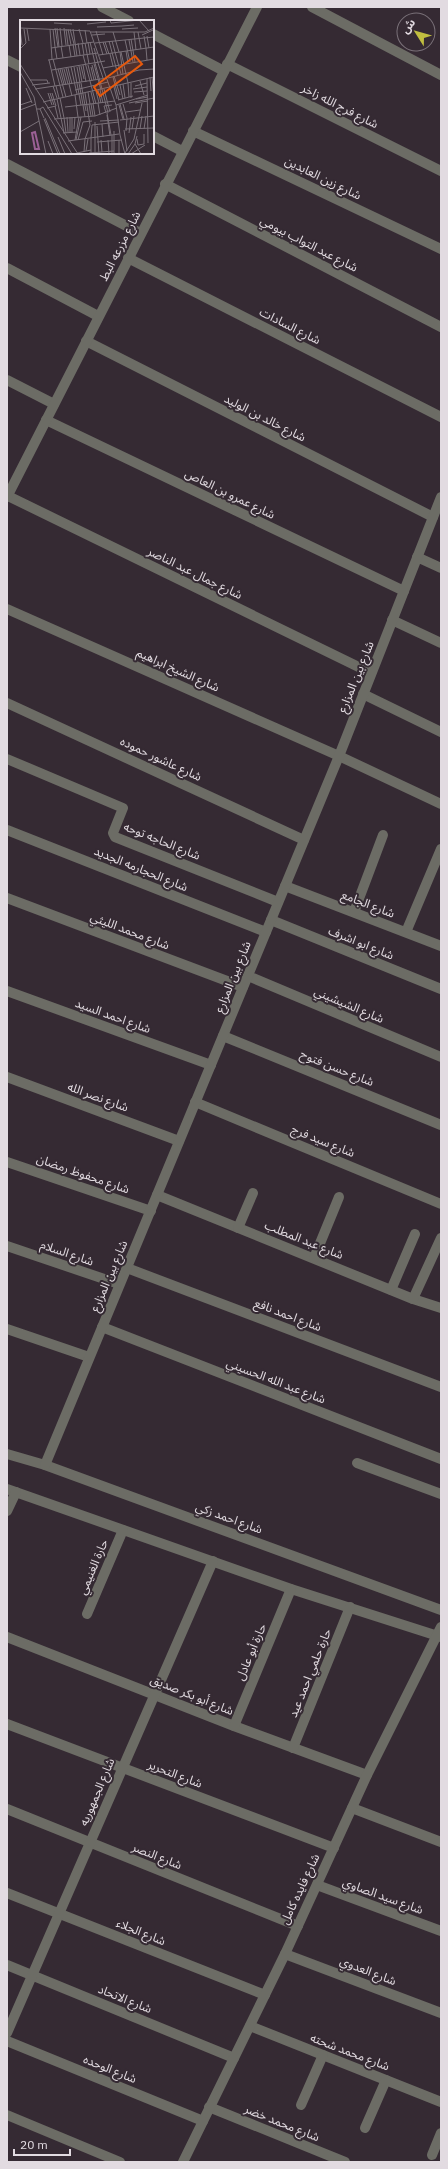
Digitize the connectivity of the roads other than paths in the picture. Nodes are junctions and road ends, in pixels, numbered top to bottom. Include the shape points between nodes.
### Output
1 (102, 7) edge
2 (257, 7) edge
3 (312, 7) edge
4 (127, 20) edge
5 (154, 34) edge
6 (7, 60) edge
7 (20, 66) edge
8 (226, 67) junction
9 (441, 75) edge
10 (193, 130) junction
11 (154, 137) edge
12 (182, 151) junction
13 (7, 164) edge
14 (441, 171) edge
15 (165, 184) junction
16 (140, 233) junction
17 (441, 249) edge
18 (128, 258) junction
19 (7, 268) edge
20 (98, 316) junction
21 (441, 327) edge
22 (86, 341) junction
23 (7, 380) edge
24 (54, 404) junction
25 (441, 417) edge
26 (46, 420) junction
27 (10, 483) edge
28 (7, 497) edge
29 (441, 497) edge
30 (433, 517) junction
31 (417, 557) junction
32 (441, 568) edge
33 (404, 591) junction
34 (7, 609) edge
35 (392, 620) junction
36 (441, 643) edge
37 (371, 673) junction
38 (363, 694) junction
39 (7, 703) edge
40 (441, 732) edge
41 (339, 756) junction
42 (7, 759) edge
43 (441, 804) edge
44 (7, 830) edge
45 (383, 835) dead end
46 (304, 840) junction
47 (441, 849) edge
48 (285, 886) junction
49 (7, 898) edge
50 (278, 902) junction
51 (354, 912) junction
52 (271, 920) junction
53 (266, 932) junction
54 (406, 932) junction
55 (441, 946) edge
56 (248, 976) junction
57 (243, 987) junction
58 (441, 989) edge
59 (7, 991) edge
60 (223, 1036) junction
61 (441, 1057) edge
62 (211, 1065) junction
63 (7, 1077) edge
64 (195, 1102) junction
65 (441, 1125) edge
66 (179, 1141) junction
67 (7, 1162) edge
68 (253, 1193) dead end
69 (157, 1195) junction
70 (339, 1197) dead end
71 (441, 1204) edge
72 (151, 1210) junction
73 (238, 1228) junction
74 (415, 1234) dead end
75 (441, 1238) edge
76 (7, 1246) edge
77 (314, 1258) junction
78 (127, 1268) junction
79 (119, 1284) junction
80 (391, 1290) junction
81 (414, 1300) junction
82 (441, 1308) edge
83 (102, 1327) junction
84 (7, 1329) edge
85 (89, 1358) junction
86 (441, 1387) edge
87 (7, 1454) edge
88 (441, 1459) edge
89 (357, 1463) dead end
90 (45, 1465) junction
91 (11, 1491) edge
92 (441, 1494) edge
93 (7, 1511) edge
94 (124, 1530) junction
95 (213, 1561) junction
96 (291, 1589) junction
97 (350, 1607) junction
98 (441, 1610) edge
99 (87, 1614) dead end
100 (440, 1633) edge
101 (7, 1637) edge
102 (154, 1693) junction
103 (7, 1724) edge
104 (234, 1726) junction
105 (293, 1748) junction
106 (122, 1768) junction
107 (367, 1775) junction
108 (352, 1808) junction
109 (7, 1809) edge
110 (441, 1841) edge
111 (90, 1842) junction
112 (334, 1848) junction
113 (317, 1885) junction
114 (7, 1893) edge
115 (59, 1913) junction
116 (298, 1926) junction
117 (441, 1931) edge
118 (285, 1954) junction
119 (7, 1965) edge
120 (32, 1975) junction
121 (265, 1995) junction
122 (441, 2013) edge
123 (250, 2026) junction
124 (7, 2033) edge
125 (7, 2042) edge
126 (323, 2055) junction
127 (234, 2058) junction
128 (386, 2080) junction
129 (441, 2102) edge
130 (301, 2105) dead end
131 (210, 2107) junction
132 (7, 2115) edge
133 (203, 2121) junction
134 (365, 2128) dead end
135 (441, 2133) edge
136 (432, 2155) dead end
137 (120, 2162) edge
138 (183, 2162) edge
139 (345, 2162) edge

1 - 4 street
2 - 8 street, شارع مزرعه البط
3 - 9 street
5 - 8 street, شارع فرج الله زاخر
6 - 7 street
8 - 10 street, شارع مزرعه البط
8 - 14 street, شارع فرج الله زاخر
10 - 12 street, شارع مزرعه البط
10 - 17 street, شارع زين العابدين
11 - 12 street
12 - 15 street, شارع مزرعه البط
13 - 16 street
15 - 16 street, شارع مزرعه البط
15 - 21 street, شارع عبد التواب بيومي
16 - 18 street, شارع مزرعه البط
18 - 20 street, شارع مزرعه البط
18 - 25 street, شارع السادات
19 - 20 street
20 - 22 street, شارع مزرعه البط
22 - 24 street, شارع مزرعه البط
22 - 30 street, شارع خالد بن الوليد
23 - 24 street
24 - 26 street, شارع مزرعه البط
26 - 27 street, شارع مزرعه البط
26 - 33 street, شارع عمرو بن العاص
27 - 28 street, شارع مزرعه البط
28 - 37 street, شارع جمال عبد الناصر
29 - 30 street, شارع بين المزارع
30 - 31 street, شارع بين المزارع
31 - 32 street
31 - 33 street, شارع بين المزارع
33 - 35 street, شارع بين المزارع
34 - 41 street, شارع الشيخ ابراهيم
35 - 36 street
35 - 37 street, شارع بين المزارع
37 - 38 street, شارع بين المزارع
38 - 40 street
38 - 41 street, شارع بين المزارع
39 - 46 street, شارع عاشور حموده
41 - 43 street, شارع الشيخ ابراهيم
41 - 46 street, شارع بين المزارع
42 - 50 street, شارع الحاجه توحه via 123,808 113,833 115,837
44 - 53 street, شارع الحجارمه الجديد
45 - 51 street
46 - 48 street, شارع بين المزارع
47 - 54 street
48 - 50 street, شارع بين المزارع
48 - 51 street, شارع الجامع
49 - 57 street, شارع محمد الليثي
50 - 52 street, شارع بين المزارع
51 - 54 street, شارع الجامع
52 - 53 street, شارع بين المزارع
52 - 58 street, شارع ابو اشرف
53 - 56 street, شارع بين المزارع
54 - 55 street, شارع الجامع
56 - 57 street, شارع بين المزارع
56 - 61 street, شارع الشيشيني
57 - 60 street, شارع بين المزارع
59 - 62 street, شارع احمد السيد
60 - 62 street, شارع بين المزارع
60 - 65 street, شارع حسن فتوح
62 - 64 street, شارع بين المزارع
63 - 66 street, شارع نصر الله
64 - 66 street, شارع بين المزارع
64 - 71 street, شارع سيد فرج
66 - 69 street, شارع بين المزارع
67 - 72 street, شارع محفوظ رمضان
68 - 73 street
69 - 72 street, شارع بين المزارع
69 - 73 street, شارع عبد المطلب
70 - 77 street
72 - 78 street, شارع بين المزارع
73 - 77 street, شارع عبد المطلب
74 - 80 street
75 - 81 street
76 - 79 street, شارع السلام
77 - 80 street, شارع عبد المطلب
78 - 79 street, شارع بين المزارع
78 - 86 street, شارع احمد نافع
79 - 83 street, شارع بين المزارع
80 - 81 street, شارع عبد المطلب
81 - 82 street, شارع عبد المطلب
83 - 85 street, شارع بين المزارع
83 - 88 street, شارع عبد الله الحسيني
84 - 85 street
85 - 90 street, شارع بين المزارع
87 - 90 street, شارع احمد زكي
89 - 92 street
90 - 98 street, شارع احمد زكي
91 - 93 street
91 - 94 street
94 - 95 street
94 - 99 street, حارة الغنيمي
95 - 96 street
95 - 102 street, شارع الجمهوريه
96 - 97 street
96 - 104 street, حارة أبو عادل
97 - 100 street
97 - 105 street, حارة حلمي احمد عيد
100 - 107 street, شارع فايده كامل
101 - 102 street, شارع أبو بكر صديق
102 - 104 street, شارع أبو بكر صديق
102 - 106 street, شارع الجمهوريه
103 - 106 street, شارع التحرير
104 - 105 street, شارع أبو بكر صديق
105 - 107 street, شارع أبو بكر صديق
106 - 111 street, شارع الجمهوريه
106 - 112 street, شارع التحرير
107 - 108 street, شارع فايده كامل
108 - 110 street
108 - 112 street, شارع فايده كامل
109 - 111 street, شارع النصر
111 - 115 street, شارع الجمهوريه
111 - 116 street, شارع النصر
112 - 113 street, شارع فايده كامل
113 - 116 street, شارع فايده كامل
113 - 117 street, شارع سيد الصاوي
114 - 115 street, شارع الجلاء
115 - 120 street, شارع الجمهوريه
115 - 121 street, شارع الجلاء
116 - 118 street, شارع فايده كامل
118 - 121 street, شارع فايده كامل
118 - 122 street, شارع العدوي
119 - 120 street, شارع الاتحاد
120 - 124 street, شارع الجمهوريه
120 - 127 street, شارع الاتحاد
121 - 123 street, شارع فايده كامل
123 - 126 street, شارع محمد شحته
123 - 127 street, شارع فايده كامل
125 - 133 street, شارع الوحده
126 - 128 street, شارع محمد شحته
126 - 130 street
127 - 131 street, شارع فايده كامل
128 - 129 street, شارع محمد شحته
128 - 134 street
131 - 133 street, شارع فايده كامل
131 - 139 street, شارع محمد خضر
132 - 137 street
133 - 138 street, شارع فايده كامل
135 - 136 street

